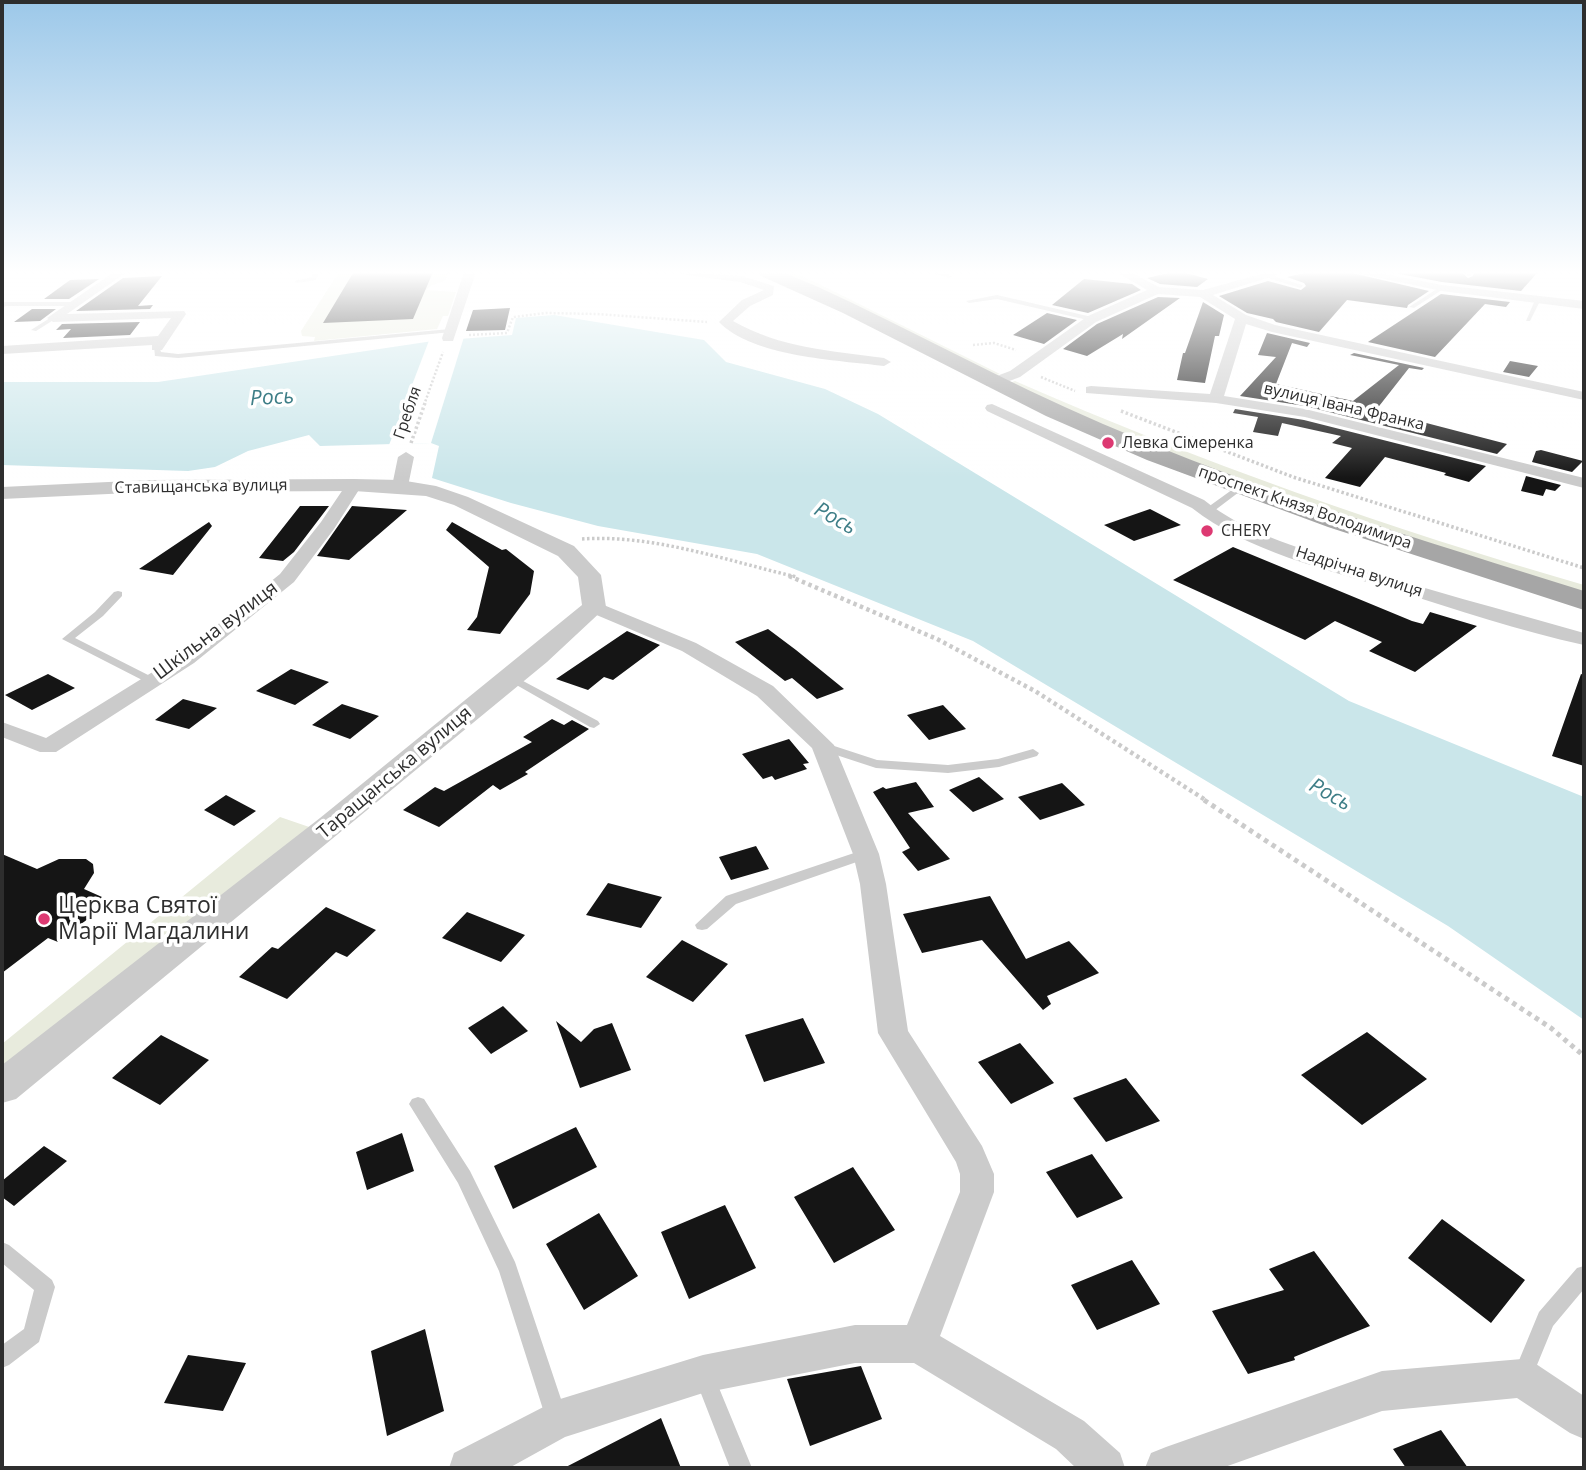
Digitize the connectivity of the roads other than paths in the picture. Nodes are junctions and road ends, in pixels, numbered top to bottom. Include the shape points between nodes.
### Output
1 (162, 341) edge
2 (368, 341) edge
3 (763, 341) edge
4 (921, 341) edge
5 (1062, 341) edge
6 (1235, 341) edge
7 (1330, 341) edge
8 (160, 344) junction
9 (2, 350) edge
10 (884, 362) dead end
11 (1005, 384) junction
12 (1085, 392) road end
13 (1584, 396) edge
14 (1216, 399) junction
15 (406, 457) road end
16 (1584, 483) edge
17 (354, 485) junction
18 (400, 486) junction
19 (1240, 487) junction
20 (2, 493) edge
21 (1207, 512) junction
22 (1584, 578) edge
23 (118, 594) dead end
24 (1584, 601) edge
25 (594, 607) junction
26 (1584, 639) edge
27 (510, 677) junction
28 (152, 681) junction
29 (594, 724) dead end
30 (2, 729) edge
31 (822, 746) junction
32 (1033, 753) dead end
33 (866, 854) junction
34 (702, 925) dead end
35 (2, 1087) edge
36 (418, 1104) dead end
37 (2, 1251) edge
38 (1584, 1275) edge
39 (918, 1345) junction
40 (2, 1358) edge
41 (703, 1374) junction
42 (1522, 1378) junction
43 (1584, 1419) edge
44 (557, 1420) junction
45 (468, 1468) edge
46 (741, 1468) edge
47 (1105, 1468) edge
48 (1166, 1468) edge

1 - 8 street
2 - 8 lane via 178,356 158,354
3 - 10 street
4 - 11 main road, проспект Князя Володимира
5 - 11 street
6 - 14 street
7 - 13 street
8 - 9 street
11 - 19 main road, проспект Князя Володимира via 1096,430
11 - 21 street, Надрічна вулиця
11 - 22 main road, проспект Князя Володимира via 1269,477
12 - 14 street, вулиця Івана Франка
14 - 16 street, вулиця Івана Франка via 1305,413
15 - 18 street
17 - 18 street, Ставищанська вулиця
17 - 20 street, Ставищанська вулиця via 151,486
17 - 28 street, Шкільна вулиця via 287,578 187,659
18 - 25 street via 461,501 566,551 589,575
19 - 21 lane
19 - 24 main road, проспект Князя Володимира
21 - 26 street, Надрічна вулиця via 1261,540 1345,569
23 - 28 lane via 67,639
25 - 27 street, Таращанська вулиця
25 - 31 street via 689,647 765,691
27 - 29 lane
27 - 35 street, Таращанська вулиця via 281,868
28 - 30 street, Шкільна вулиця via 48,747
31 - 32 lane via 876,764 948,769
31 - 33 street
33 - 34 lane via 731,900
33 - 39 street via 893,1033 977,1174 977,1192
36 - 44 lane via 464,1177 509,1269
37 - 40 lane via 45,1287 32,1335
38 - 42 lane via 1546,1319
39 - 41 street via 855,1344
39 - 47 street via 1070,1435
41 - 44 street
41 - 46 lane
42 - 43 street
42 - 48 street via 1382,1391
44 - 45 street

